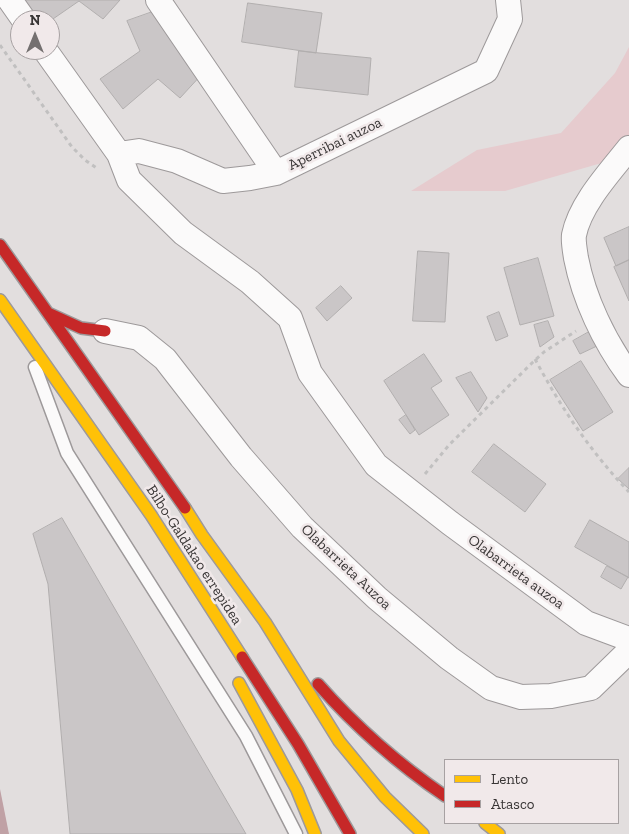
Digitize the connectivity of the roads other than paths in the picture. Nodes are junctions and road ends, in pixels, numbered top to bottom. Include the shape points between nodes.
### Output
1 (158, 0) edge
2 (508, 0) edge
3 (52, 60) edge
4 (629, 148) edge
5 (119, 154) junction
6 (276, 173) junction
7 (0, 245) edge
8 (0, 300) edge
9 (48, 313) junction
10 (22, 331) junction
11 (100, 338) joint
12 (90, 356) dead end
13 (629, 375) edge
14 (94, 379) junction
15 (206, 600) junction
16 (265, 622) junction
17 (629, 639) edge
18 (629, 651) edge
19 (225, 653) dead end
20 (232, 670) dead end
21 (444, 795) edge
22 (485, 824) edge
23 (296, 834) edge
24 (315, 834) edge
25 (350, 834) edge
26 (423, 834) edge
27 (499, 834) edge

1 - 6 street, Aperribai auzoa
2 - 6 street, Aperribai auzoa via 510,19 486,71
3 - 5 street
4 - 13 street via 582,212 574,236 580,277 596,320
5 - 6 street via 139,152 177,161 223,181
5 - 17 street, Olabarrieta auzoa via 129,180 183,233 250,282 290,318 310,373 376,465 586,623
7 - 9 highway, Bilbo-Galdakao errepidea
8 - 10 highway, Bilbo-Galdakao errepidea
9 - 11 highway
9 - 14 highway, Bilbo-Galdakao errepidea
10 - 15 highway, Bilbo-Galdakao errepidea via 151,515
10 - 23 lane via 67,453 246,736
11 - 18 street, Olabarrieta Auzoa via 139,338 164,359 241,457 302,527 377,598 490,688 521,697 551,696 591,688
12 - 14 highway
14 - 16 highway, Bilbo-Galdakao errepidea
15 - 19 highway
15 - 25 highway, Bilbo-Galdakao errepidea via 298,744
16 - 21 highway, Bilbo-Galdakao errepidea via 373,742
16 - 26 highway, Bilbo-Galdakao errepidea via 339,741 385,797
20 - 24 highway via 297,790
22 - 27 highway

